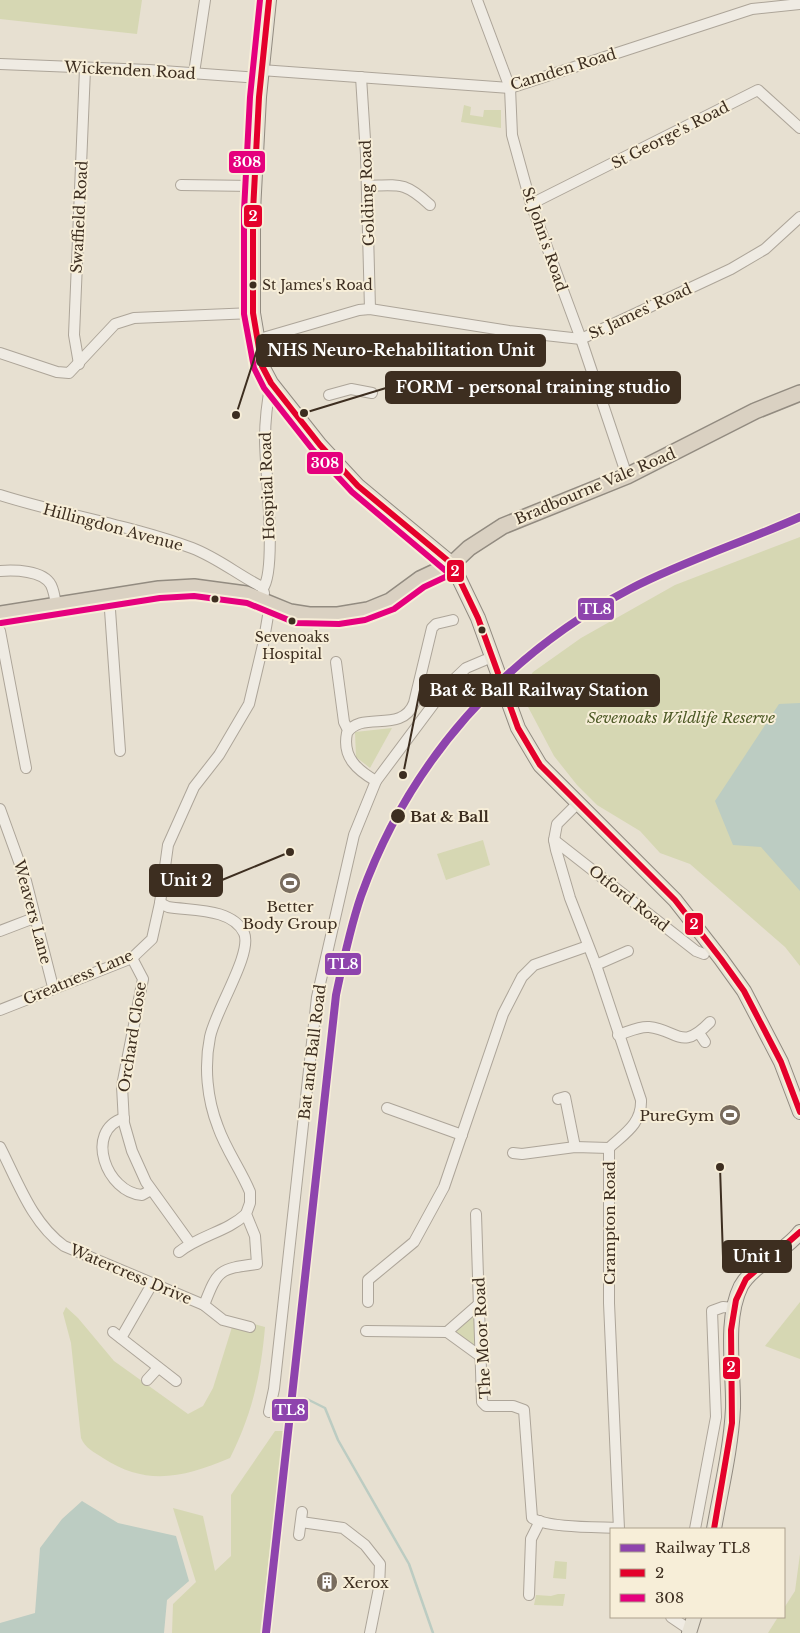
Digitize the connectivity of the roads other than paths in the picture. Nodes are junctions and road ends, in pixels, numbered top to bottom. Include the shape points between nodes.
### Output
1 (205, 0) edge
2 (269, 0) edge
3 (477, 0) edge
4 (800, 4) edge
5 (0, 64) edge
6 (85, 68) junction
7 (194, 73) junction
8 (260, 74) junction
9 (361, 77) junction
10 (510, 88) junction
11 (800, 128) edge
12 (181, 185) dead end
13 (254, 186) junction
14 (367, 186) junction
15 (430, 204) dead end
16 (532, 204) junction
17 (800, 217) edge
18 (370, 309) junction
19 (253, 313) junction
20 (581, 339) junction
21 (256, 340) junction
22 (0, 354) edge
23 (79, 364) junction
24 (271, 383) junction
25 (800, 393) edge
26 (372, 394) dead end
27 (329, 395) dead end
28 (627, 476) junction
29 (0, 495) edge
30 (452, 564) junction
31 (0, 571) edge
32 (110, 596) junction
33 (265, 597) junction
34 (56, 604) junction
35 (0, 614) edge
36 (453, 620) dead end
37 (0, 631) edge
38 (492, 657) junction
39 (336, 662) dead end
40 (348, 730) junction
41 (120, 751) dead end
42 (26, 768) dead end
43 (376, 781) junction
44 (578, 803) junction
45 (0, 809) edge
46 (554, 840) junction
47 (160, 903) junction
48 (34, 918) junction
49 (0, 931) edge
50 (588, 946) junction
51 (628, 951) dead end
52 (704, 954) dead end
53 (132, 958) junction
54 (596, 965) junction
55 (53, 987) junction
56 (0, 1010) edge
57 (710, 1022) dead end
58 (618, 1035) junction
59 (558, 1099) dead end
60 (387, 1108) dead end
61 (800, 1112) edge
62 (124, 1118) junction
63 (462, 1135) junction
64 (0, 1147) edge
65 (575, 1147) junction
66 (609, 1148) junction
67 (514, 1153) dead end
68 (151, 1190) junction
69 (246, 1214) junction
70 (476, 1214) dead end
71 (800, 1232) edge
72 (190, 1243) junction
73 (179, 1252) dead end
74 (152, 1284) junction
75 (368, 1302) dead end
76 (478, 1304) junction
77 (204, 1305) junction
78 (734, 1308) junction
79 (250, 1327) dead end
80 (366, 1331) dead end
81 (447, 1332) junction
82 (480, 1356) junction
83 (158, 1368) junction
84 (147, 1380) dead end
85 (176, 1381) dead end
86 (269, 1412) dead end
87 (540, 1522) junction
88 (610, 1528) edge
89 (618, 1528) edge
90 (695, 1528) edge
91 (714, 1528) edge
92 (299, 1536) dead end
93 (529, 1595) dead end
94 (673, 1618) edge
95 (691, 1628) edge
96 (370, 1633) edge

1 - 7 street
2 - 8 main road
3 - 10 street, St John's Road
4 - 10 street, Camden Road via 752,9
5 - 6 street, Wickenden Road
6 - 7 street, Wickenden Road
6 - 23 street, Swaffield Road via 74,335
7 - 8 street, Wickenden Road
8 - 9 street, Camden Road
8 - 13 main road
9 - 10 street, Camden Road
9 - 14 street, Golding Road
10 - 16 street, St John's Road via 512,135
11 - 16 street, St George's Road via 758,90
12 - 13 street
13 - 19 main road
14 - 15 street via 402,185 414,190
14 - 18 street, Golding Road
16 - 20 street, St John's Road
17 - 20 street, St James' Road via 765,249 731,269
18 - 20 street, St James' Road
18 - 21 street, St James' Road
19 - 21 main road
19 - 23 street via 134,318 115,324
20 - 28 street, St John's Road
21 - 24 main road via 262,366
22 - 23 street via 57,372 69,373
24 - 30 main road via 320,445 358,486
24 - 33 street, Hospital Road via 265,426 268,489
25 - 28 highway, Bradbourne Vale Road via 755,411
26 - 27 street via 350,389
28 - 30 highway, Bradbourne Vale Road via 503,526
29 - 33 street, Hillingdon Avenue via 71,516 138,530 217,558
30 - 33 highway, Bradbourne Vale Road via 420,579 390,601 362,612 309,615
30 - 38 main road, Otford Road via 475,611
31 - 34 street via 11,570 43,578 50,583
32 - 33 highway, Bradbourne Vale Road via 194,587
32 - 34 highway, Bradbourne Vale Road
32 - 41 street
33 - 47 street, Greatness Lane via 264,645 249,704 219,755 194,787 178,819 168,845
34 - 35 highway, Bradbourne Vale Road
36 - 40 street via 435,624 432,628 414,703 408,714 357,724
37 - 42 street
38 - 43 street, Bat and Ball Road via 466,668 447,686
38 - 44 main road, Otford Road via 518,728 540,765
39 - 40 street via 344,722
40 - 43 street via 346,744 350,759 359,770
43 - 86 street, Bat and Ball Road via 354,834 317,997
44 - 46 street, Crampton Road via 557,824
44 - 61 main road, Otford Road via 674,900 744,991 782,1062
45 - 48 street, Weavers Lane via 19,860
46 - 50 street, Crampton Road
46 - 52 street, Otford Road
47 - 53 street, Greatness Lane via 152,939
47 - 69 street via 225,916 238,924 245,935 242,961 222,1002 210,1036 207,1058 208,1087 217,1127 250,1192
48 - 49 street
48 - 55 street, Weavers Lane
50 - 54 street, Crampton Road
50 - 63 street via 534,965 522,977 503,1014
51 - 54 street
53 - 55 street, Greatness Lane
53 - 62 street, Orchard Close via 143,979 122,1086
54 - 58 street, Crampton Road
55 - 56 street, Greatness Lane
57 - 58 street via 702,1038 676,1037 650,1027
58 - 66 street, Crampton Road via 641,1108 637,1123
59 - 65 street via 565,1097
60 - 63 street
62 - 68 street, Orchard Close via 136,1161
62 - 68 street via 110,1126 105,1134 102,1144 105,1163 112,1177 129,1192 142,1195
63 - 75 street via 444,1187 414,1242 368,1280
64 - 74 street, Watercress Drive via 38,1219 53,1238 73,1251
65 - 66 street
65 - 67 street
66 - 89 street, Crampton Road via 609,1303
68 - 72 street, Orchard Close
69 - 72 street via 228,1228
69 - 77 street via 255,1236 257,1264 228,1268 214,1280
70 - 76 street, The Moor Road
71 - 78 main road via 742,1285
72 - 73 street
74 - 77 street, Watercress Drive
74 - 83 street via 117,1335
76 - 81 street
76 - 82 street, The Moor Road
77 - 79 street, Watercress Drive via 223,1320
78 - 90 street via 712,1311 716,1417
78 - 91 main road via 731,1355 733,1408
80 - 81 street
81 - 82 street
82 - 87 street, The Moor Road via 483,1404 524,1410 531,1515
83 - 84 street
83 - 85 street
87 - 88 street
87 - 93 street via 530,1539
92 - 96 street via 302,1517 343,1528 365,1545 380,1564
94 - 95 street

